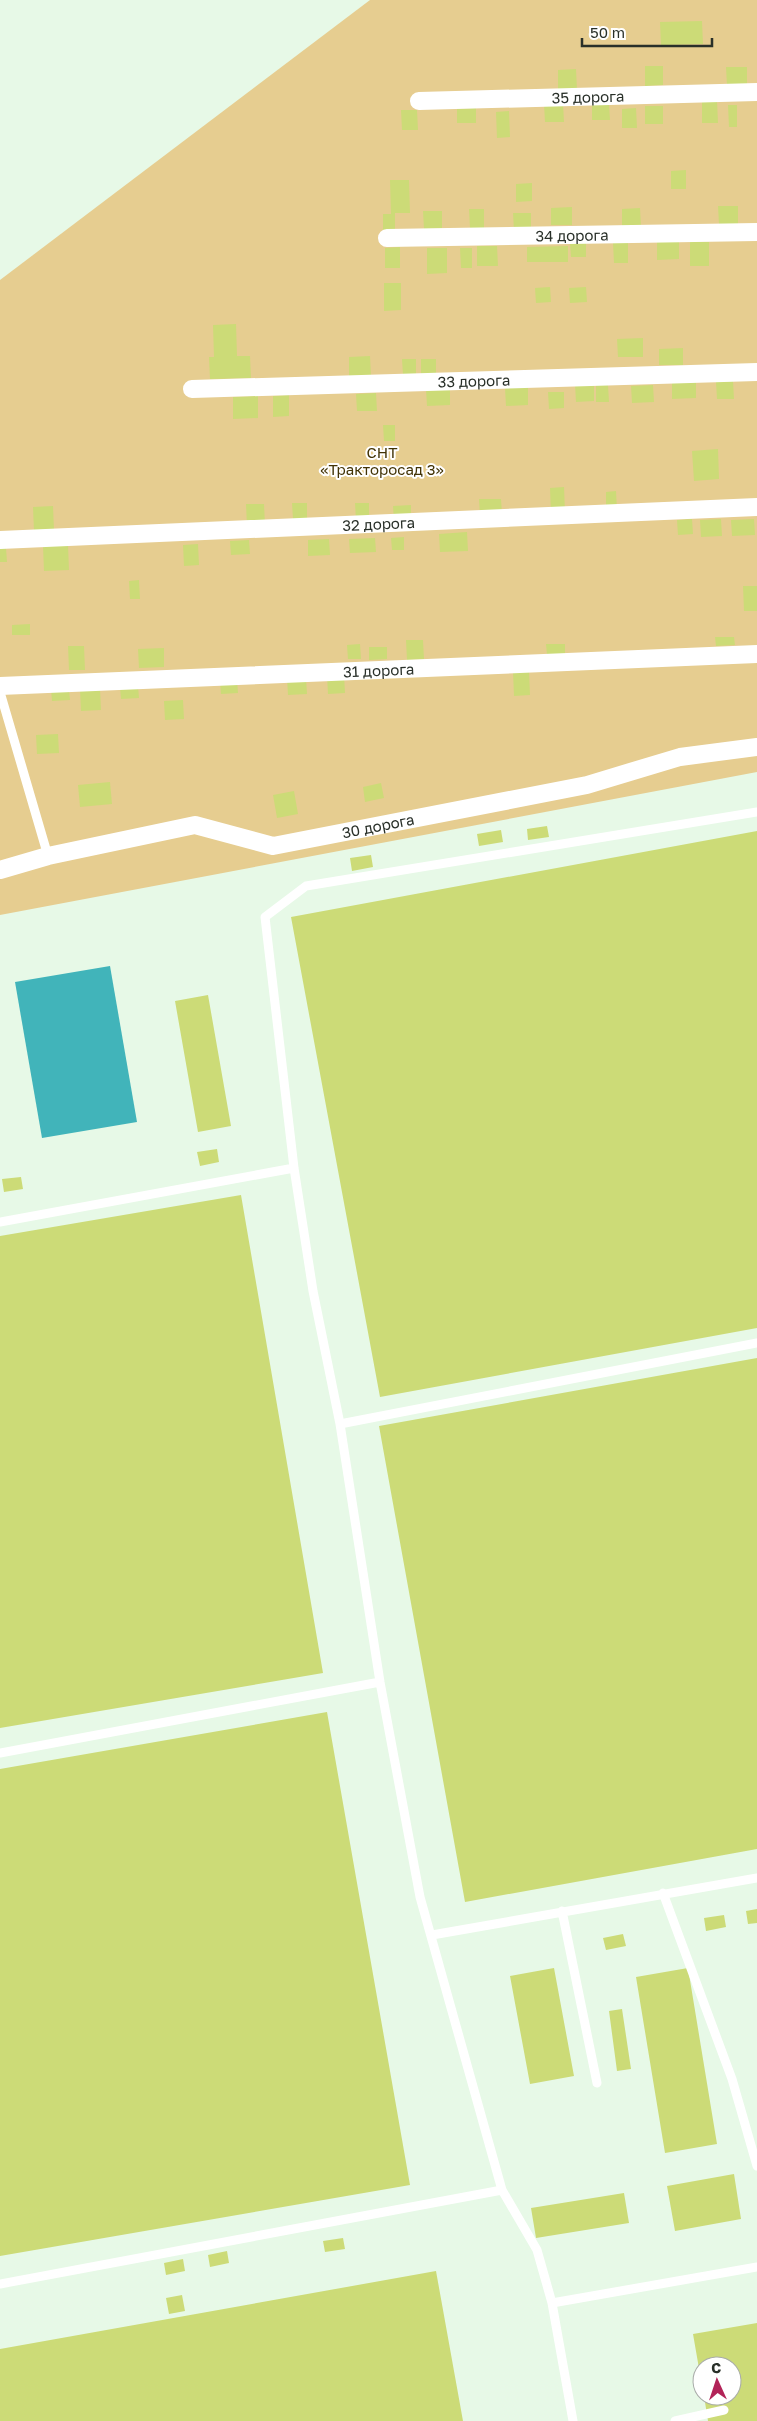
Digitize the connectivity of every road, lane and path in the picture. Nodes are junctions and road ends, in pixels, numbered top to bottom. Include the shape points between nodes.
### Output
1 (757, 92) edge
2 (419, 101) dead end
3 (757, 232) edge
4 (388, 238) dead end
5 (757, 372) edge
6 (192, 389) dead end
7 (757, 507) edge
8 (0, 540) edge
9 (757, 654) edge
10 (0, 686) edge
11 (0, 692) edge
12 (757, 748) edge
13 (757, 812) edge
14 (48, 856) junction
15 (0, 870) edge
16 (294, 1168) junction
17 (0, 1222) edge
18 (757, 1343) edge
19 (340, 1424) junction
20 (380, 1682) junction
21 (0, 1753) edge
22 (757, 1878) edge
23 (663, 1893) junction
24 (562, 1911) junction
25 (432, 1935) junction
26 (597, 2083) dead end
27 (757, 2166) edge
28 (502, 2190) junction
29 (757, 2267) edge
30 (0, 2284) edge
31 (552, 2303) junction
32 (724, 2410) dead end
33 (573, 2421) edge
34 (674, 2421) edge

1 - 2 street, 35 дорога
3 - 4 street, 34 дорога
5 - 6 street, 33 дорога
7 - 8 street, 32 дорога
9 - 10 street, 31 дорога
11 - 14 lane
12 - 14 street, 30 дорога via 680,757 587,785 273,846 195,824
13 - 16 lane via 306,886 264,917
14 - 15 street, 30 дорога
16 - 17 lane
16 - 19 lane via 313,1291
18 - 19 lane
19 - 20 lane
20 - 21 lane
20 - 25 lane via 420,1897
22 - 23 lane
23 - 24 lane
23 - 27 lane via 732,2079
24 - 25 lane
24 - 26 lane
25 - 28 lane
28 - 30 lane
28 - 31 lane via 537,2250
29 - 31 lane
31 - 33 lane
32 - 34 lane

